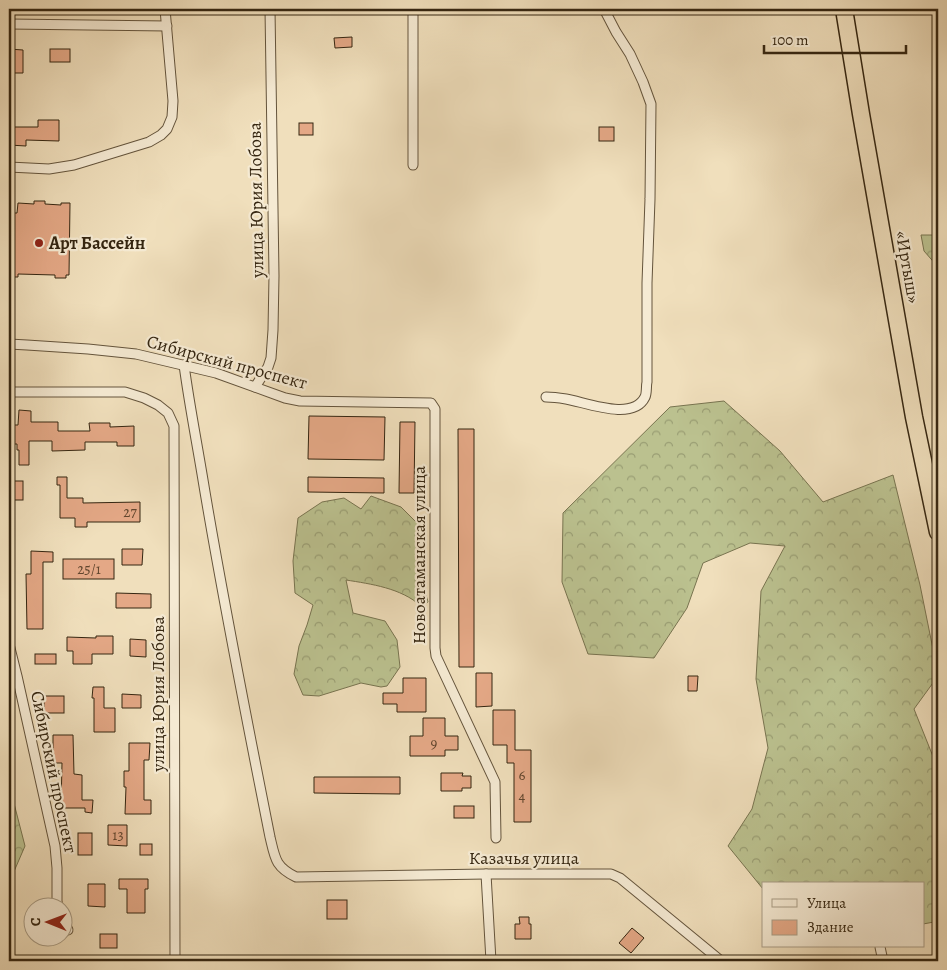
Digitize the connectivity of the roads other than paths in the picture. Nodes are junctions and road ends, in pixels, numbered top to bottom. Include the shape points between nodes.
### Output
1 (165, 9) edge
2 (270, 9) edge
3 (413, 9) edge
4 (604, 9) edge
5 (844, 9) edge
6 (9, 24) edge
7 (167, 26) junction
8 (413, 166) dead end
9 (9, 167) edge
10 (9, 344) edge
11 (184, 365) junction
12 (255, 387) junction
13 (9, 392) edge
14 (546, 396) dead end
15 (435, 409) joint
16 (938, 532) edge
17 (9, 644) edge
18 (496, 838) dead end
19 (486, 874) junction
20 (57, 898) edge
21 (880, 948) edge
22 (175, 961) edge
23 (491, 961) edge
24 (721, 961) edge
25 (883, 961) edge

1 - 7 street
2 - 12 street, улица Юрия Лобова via 273,330 271,358
3 - 8 street
4 - 14 street via 630,54 651,104 645,397 638,405 624,410
5 - 16 highway, «Иртыш» via 914,417
6 - 7 street
7 - 9 street via 174,101 172,117 161,135 149,142 74,166 49,169
10 - 11 street, Сибирский проспект via 107,350
11 - 12 street, Сибирский проспект
11 - 19 street, Казачья улица via 211,532 278,865 296,877
12 - 15 street, Сибирский проспект via 300,400 423,402
13 - 22 street, улица Юрия Лобова via 125,392 158,405 168,413 174,426
15 - 18 street, Новоатаманская улица via 436,656 495,782
17 - 20 street, Сибирский проспект via 55,846
19 - 23 street
19 - 24 street, Казачья улица via 611,874
21 - 25 street

